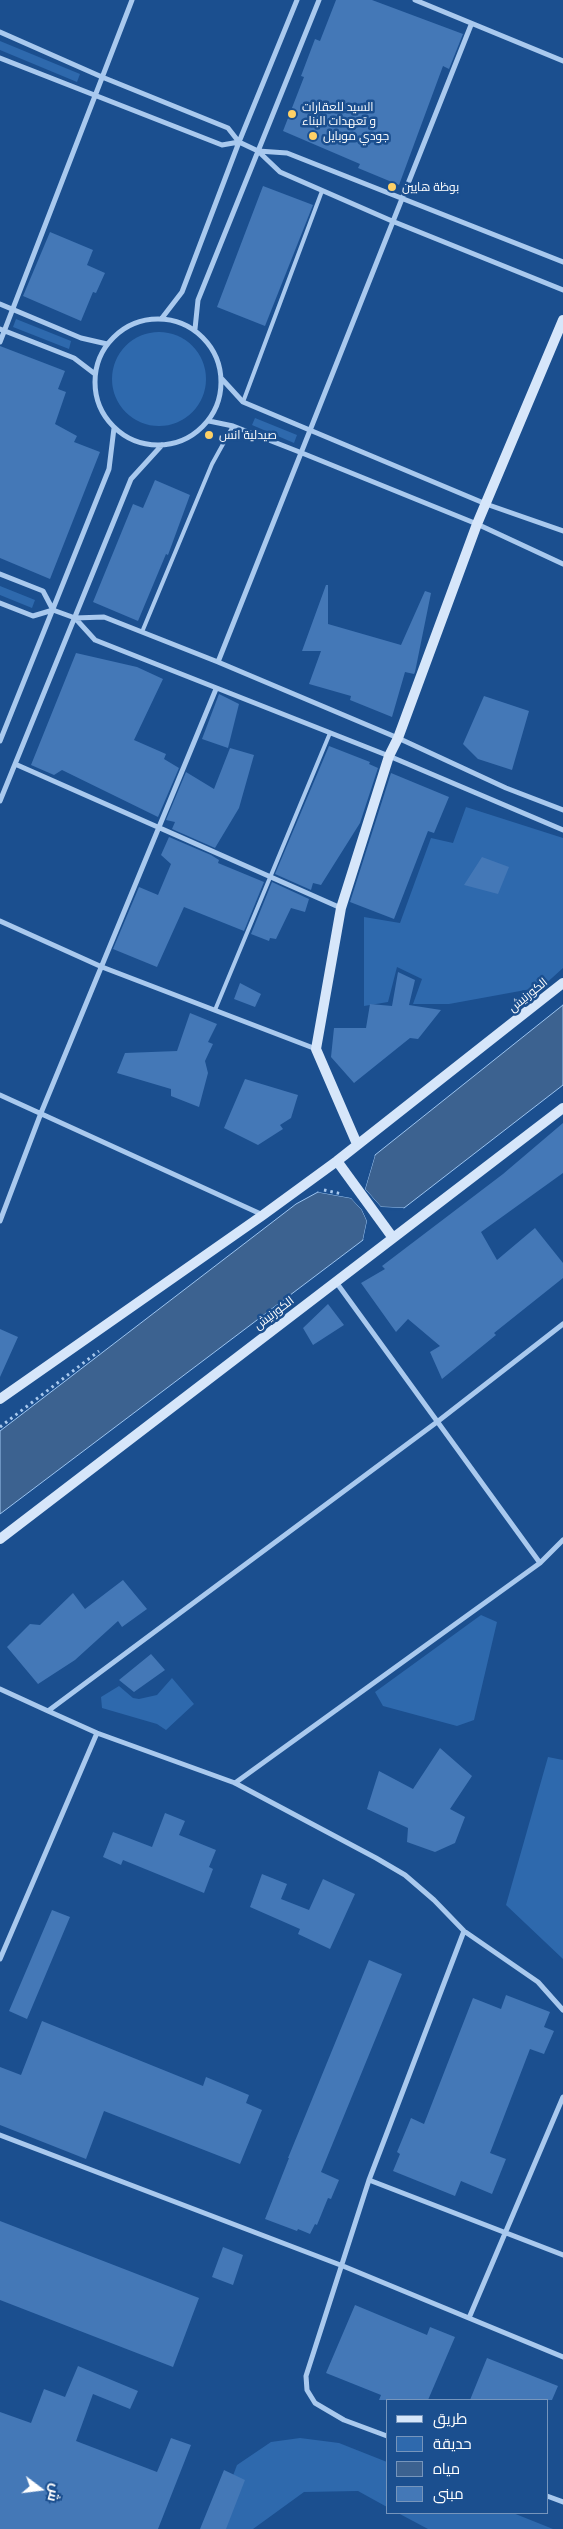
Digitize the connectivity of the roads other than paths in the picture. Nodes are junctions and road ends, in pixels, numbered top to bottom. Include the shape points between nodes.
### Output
1 (132, 0) edge
2 (297, 0) edge
3 (318, 0) edge
4 (415, 0) edge
5 (471, 24) junction
6 (0, 32) edge
7 (0, 58) edge
8 (563, 61) edge
9 (102, 78) junction
10 (94, 96) junction
11 (239, 142) junction
12 (258, 151) junction
13 (322, 191) junction
14 (400, 199) junction
15 (392, 221) junction
16 (563, 262) edge
17 (563, 290) edge
18 (0, 304) edge
19 (13, 309) junction
20 (162, 318) junction
21 (563, 320) edge
22 (2, 330) edge
23 (194, 330) junction
24 (0, 342) edge
25 (107, 344) junction
26 (95, 374) junction
27 (222, 379) junction
28 (243, 402) junction
29 (209, 421) junction
30 (233, 426) junction
31 (114, 428) junction
32 (311, 432) junction
33 (162, 446) junction
34 (302, 453) junction
35 (486, 504) junction
36 (477, 524) junction
37 (563, 531) edge
38 (563, 564) edge
39 (0, 574) edge
40 (0, 603) edge
41 (53, 610) junction
42 (75, 618) junction
43 (142, 632) junction
44 (218, 662) junction
45 (216, 689) junction
46 (330, 733) junction
47 (398, 738) junction
48 (0, 741) edge
49 (389, 756) junction
50 (15, 764) junction
51 (0, 801) edge
52 (563, 810) edge
53 (159, 828) junction
54 (563, 830) edge
55 (270, 877) junction
56 (341, 908) junction
57 (0, 920) edge
58 (102, 967) junction
59 (563, 982) edge
60 (215, 1010) junction
61 (316, 1049) junction
62 (0, 1096) edge
63 (563, 1108) edge
64 (41, 1114) junction
65 (357, 1144) junction
66 (336, 1161) junction
67 (263, 1215) junction
68 (0, 1221) edge
69 (393, 1238) junction
70 (335, 1282) junction
71 (563, 1324) edge
72 (0, 1398) edge
73 (437, 1422) junction
74 (0, 1539) edge
75 (563, 1540) edge
76 (540, 1563) junction
77 (0, 1689) edge
78 (48, 1711) junction
79 (97, 1732) junction
80 (235, 1783) junction
81 (464, 1931) junction
82 (0, 1959) edge
83 (563, 2010) edge
84 (563, 2097) edge
85 (562, 2108) edge
86 (0, 2135) edge
87 (369, 2180) junction
88 (505, 2231) junction
89 (563, 2255) edge
90 (343, 2266) junction
91 (468, 2318) junction
92 (563, 2357) edge
93 (386, 2436) edge
94 (548, 2496) edge
95 (563, 2502) edge

1 - 9 street
2 - 11 street
3 - 12 street
4 - 5 street
5 - 8 street
5 - 14 street
6 - 9 street
7 - 10 street
9 - 10 street
9 - 11 street via 228,128
10 - 11 street via 222,145
10 - 19 street
11 - 12 street
11 - 20 street via 182,292
12 - 13 street via 280,172
12 - 14 street via 287,153
12 - 23 street via 198,300
13 - 15 street
13 - 28 lane
14 - 15 street
14 - 16 street
15 - 17 street
15 - 32 street
18 - 19 street
19 - 22 street
19 - 25 street via 81,338
20 - 23 street via 179,321
20 - 25 street via 141,320 122,329
21 - 35 main road
22 - 24 street
22 - 26 street via 74,358
23 - 27 street via 214,351
25 - 26 street
26 - 31 street via 96,394 102,413
27 - 28 street
27 - 29 street via 218,404
28 - 32 street
29 - 30 street
29 - 33 street via 186,439
30 - 34 street
30 - 43 lane via 212,464
31 - 33 street via 128,438
31 - 41 street via 109,469
32 - 34 street
32 - 35 street
33 - 42 street via 131,479
34 - 36 street
34 - 44 street
35 - 36 main road
35 - 37 street
36 - 38 street
36 - 47 main road
39 - 41 street via 43,591
40 - 41 street via 33,616
41 - 42 street
41 - 48 street
42 - 43 street via 104,617
42 - 45 street via 95,640
42 - 50 street
43 - 44 street
44 - 47 street
45 - 46 street
45 - 53 street
46 - 49 street
46 - 55 lane
47 - 49 main road
47 - 52 street via 506,788
49 - 54 street
49 - 56 main road
50 - 51 street
50 - 53 street
53 - 55 street
53 - 58 street
55 - 56 street
55 - 60 lane
56 - 61 main road
57 - 58 street
58 - 60 street
58 - 64 street
59 - 65 main road, الكورنيش
60 - 61 street
61 - 65 main road
62 - 64 street
63 - 69 main road, الكورنيش
64 - 67 street
64 - 68 street
65 - 66 main road, الكورنيش
66 - 67 main road, الكورنيش
66 - 69 main road
67 - 72 main road, الكورنيش
69 - 70 main road, الكورنيش
70 - 73 street
70 - 74 main road, الكورنيش
71 - 73 street
73 - 76 street
73 - 78 street
75 - 76 street
76 - 80 street
77 - 78 street
78 - 79 street
79 - 80 street
79 - 82 street
80 - 81 street via 405,1875
81 - 83 street via 538,1982
81 - 87 street
84 - 85 street
85 - 88 street
86 - 90 street
87 - 88 street
87 - 90 street
88 - 89 street
88 - 91 street
90 - 91 street
90 - 93 street via 306,2376 307,2390 315,2403 344,2420
91 - 92 street
94 - 95 street

